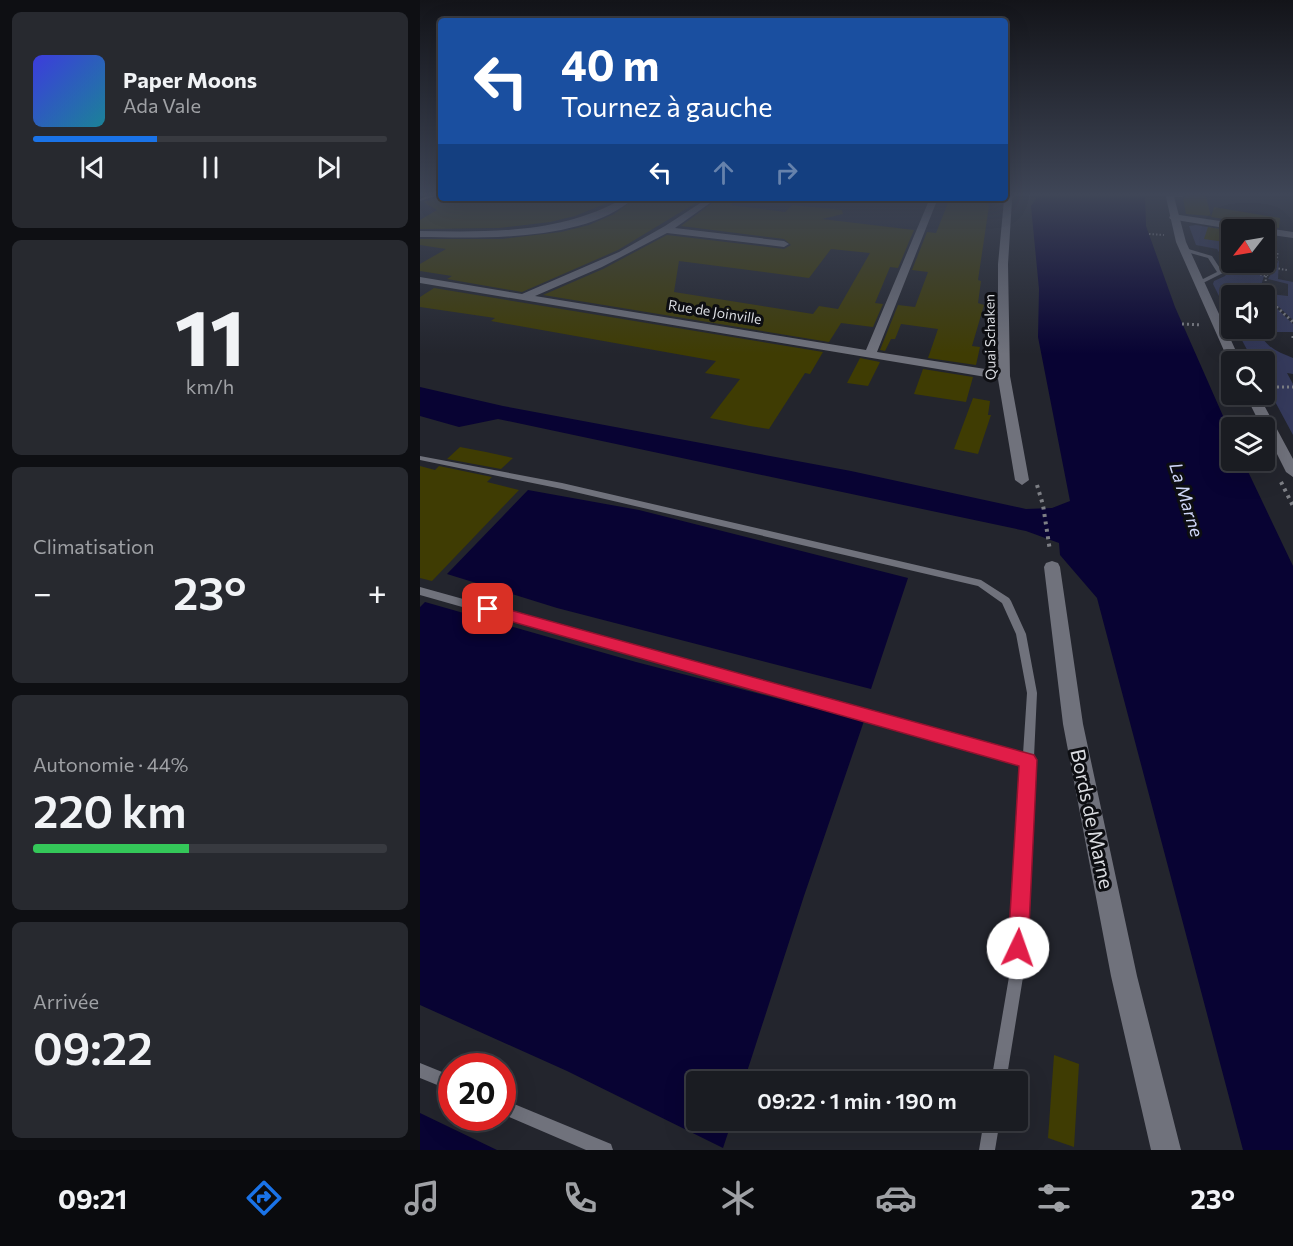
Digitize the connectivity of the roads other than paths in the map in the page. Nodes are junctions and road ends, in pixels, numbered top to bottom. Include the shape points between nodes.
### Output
1 (637, 247) edge
2 (914, 247) edge
3 (1005, 247) edge
4 (1184, 247) edge
5 (1185, 250) junction
6 (420, 280) edge
7 (1199, 283) junction
8 (524, 297) junction
9 (1230, 351) edge
10 (871, 353) junction
11 (1004, 375) junction
12 (1257, 405) edge
13 (420, 458) edge
14 (1293, 472) edge
15 (1022, 480) dead end
16 (1052, 567) road end
17 (420, 591) edge
18 (1028, 760) junction
19 (420, 1070) edge
20 (1000, 1071) edge
21 (438, 1078) edge
22 (516, 1112) edge
23 (990, 1131) edge
24 (605, 1150) edge
25 (987, 1150) edge
26 (1166, 1150) edge

1 - 8 street via 602,266
2 - 10 street
3 - 11 street, Quai Schaken
4 - 5 street
5 - 7 street
5 - 7 lane via 1210,257 1220,273
6 - 8 street, Rue de Joinville
7 - 9 street
8 - 10 street, Rue de Joinville
10 - 11 street, Rue de Joinville
11 - 15 street, Quai Schaken
12 - 14 street
13 - 18 lane via 573,489 981,583 1006,601 1021,634 1032,693
16 - 26 street, Bords de Marne via 1073,724 1124,975
17 - 18 lane
18 - 20 lane via 1017,971
19 - 21 lane
22 - 24 lane
23 - 25 lane

